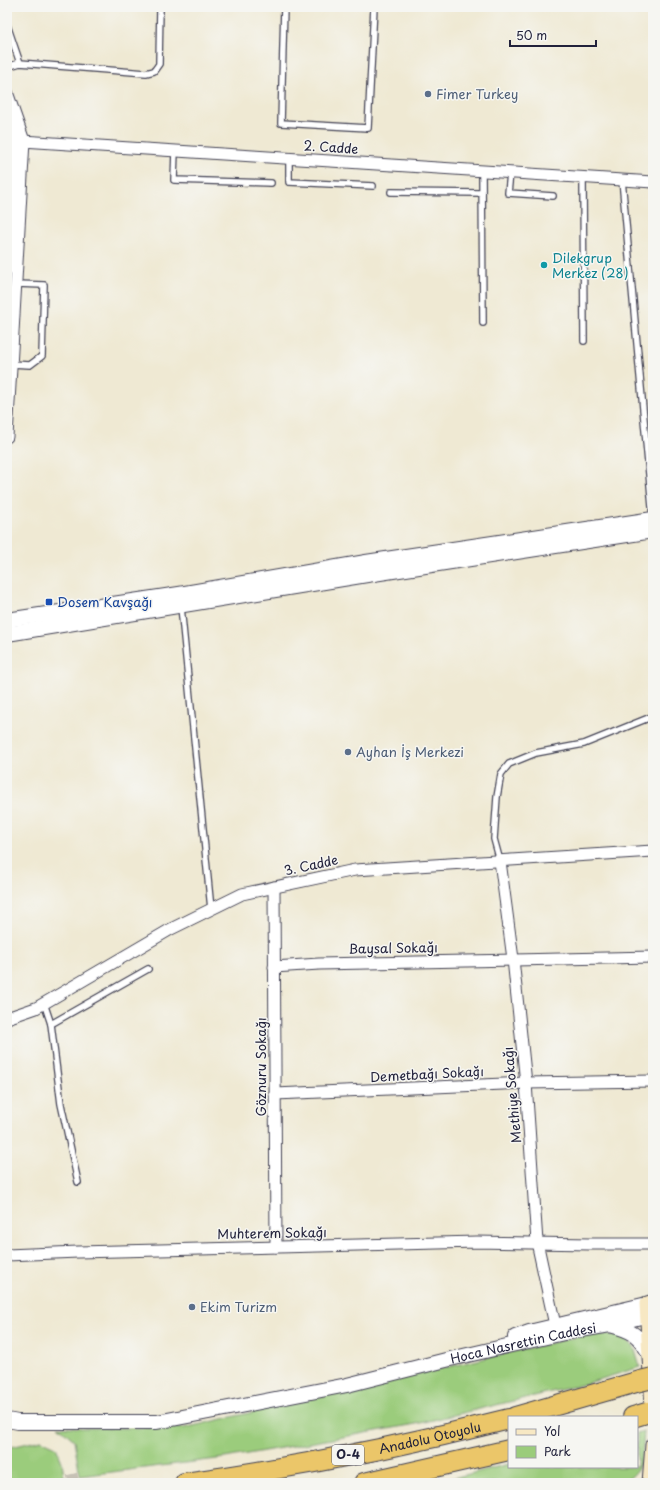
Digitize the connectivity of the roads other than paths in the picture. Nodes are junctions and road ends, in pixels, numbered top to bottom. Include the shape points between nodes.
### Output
1 (160, 7) edge
2 (284, 7) edge
3 (374, 7) edge
4 (7, 26) edge
5 (20, 63) junction
6 (7, 67) edge
7 (7, 92) edge
8 (7, 116) edge
9 (16, 141) edge
10 (175, 151) junction
11 (15, 157) edge
12 (289, 158) junction
13 (482, 171) junction
14 (510, 173) junction
15 (583, 178) junction
16 (622, 180) junction
17 (653, 182) edge
18 (271, 183) dead end
19 (373, 186) dead end
20 (391, 192) dead end
21 (482, 193) junction
22 (553, 196) dead end
23 (11, 276) edge
24 (483, 323) dead end
25 (584, 341) dead end
26 (9, 364) edge
27 (7, 437) edge
28 (653, 520) edge
29 (653, 531) edge
30 (180, 599) junction
31 (7, 620) edge
32 (7, 634) edge
33 (653, 718) edge
34 (653, 851) edge
35 (500, 861) junction
36 (274, 887) junction
37 (211, 909) junction
38 (653, 957) edge
39 (513, 959) junction
40 (274, 967) junction
41 (148, 969) dead end
42 (44, 1003) junction
43 (7, 1018) edge
44 (51, 1024) junction
45 (653, 1081) edge
46 (526, 1083) junction
47 (275, 1094) junction
48 (78, 1182) dead end
49 (537, 1242) junction
50 (653, 1244) edge
51 (276, 1247) junction
52 (7, 1255) edge
53 (650, 1309) edge
54 (555, 1325) junction
55 (610, 1325) junction
56 (650, 1355) junction
57 (450, 1359) junction
58 (647, 1380) edge
59 (645, 1413) edge
60 (519, 1416) edge
61 (508, 1419) edge
62 (7, 1420) edge
63 (508, 1450) edge
64 (653, 1452) edge
65 (185, 1483) edge
66 (364, 1483) edge
67 (639, 1483) edge
68 (650, 1483) edge

1 - 5 lane via 159,64 157,69 150,73
2 - 3 lane via 281,123 368,128
4 - 5 lane
5 - 6 lane
7 - 9 street
8 - 9 street
9 - 10 street, 2. Cadde
9 - 11 street
10 - 12 street, 2. Cadde
10 - 18 lane via 174,180
11 - 23 street
12 - 13 street, 2. Cadde
12 - 19 lane via 289,182
13 - 14 street, 2. Cadde
13 - 21 lane
14 - 15 street, 2. Cadde
14 - 22 lane via 508,193
15 - 16 street, 2. Cadde
15 - 25 lane
16 - 17 street, 2. Cadde
16 - 28 lane
20 - 21 lane
21 - 24 lane
23 - 26 street
23 - 26 lane via 44,285 42,356 30,365
26 - 27 street
28 - 30 street via 359,563
29 - 30 street
30 - 31 street
30 - 32 street
30 - 37 lane
33 - 35 lane via 584,744 536,753 509,764 502,774 497,797 494,839
34 - 35 street, 3. Cadde
35 - 36 street, 3. Cadde via 355,870
35 - 39 street, Methiye Sokağı
36 - 37 street, 3. Cadde via 242,894
36 - 40 street, Göznuru Sokağı
37 - 42 street, 3. Cadde via 171,929
38 - 39 street, Baysal Sokağı
39 - 40 street, Baysal Sokağı
39 - 46 street, Methiye Sokağı
40 - 47 street, Göznuru Sokağı
41 - 44 lane
42 - 43 street, 3. Cadde
42 - 44 lane
44 - 48 lane via 61,1104
45 - 46 street, Demetbağı Sokağı
46 - 47 street, Demetbağı Sokağı
46 - 49 street, Methiye Sokağı
47 - 51 street, Göznuru Sokağı
49 - 50 street, Muhterem Sokağı
49 - 51 street, Muhterem Sokağı
49 - 54 street, Methiye Sokağı
51 - 52 street, Muhterem Sokağı
53 - 54 street, Hoca Nasrettin Caddesi
53 - 55 street, Hoca Nasrettin Caddesi
53 - 56 main road
54 - 57 street, Hoca Nasrettin Caddesi
55 - 56 street, Hoca Nasrettin Caddesi via 628,1330 641,1339
55 - 57 street, Hoca Nasrettin Caddesi
56 - 59 main road
57 - 62 street via 347,1385 157,1422
58 - 60 highway
61 - 65 highway, Anadolu Otoyolu / O-4 via 357,1453
63 - 66 highway, O-4
64 - 67 main road via 645,1476
64 - 68 main road

